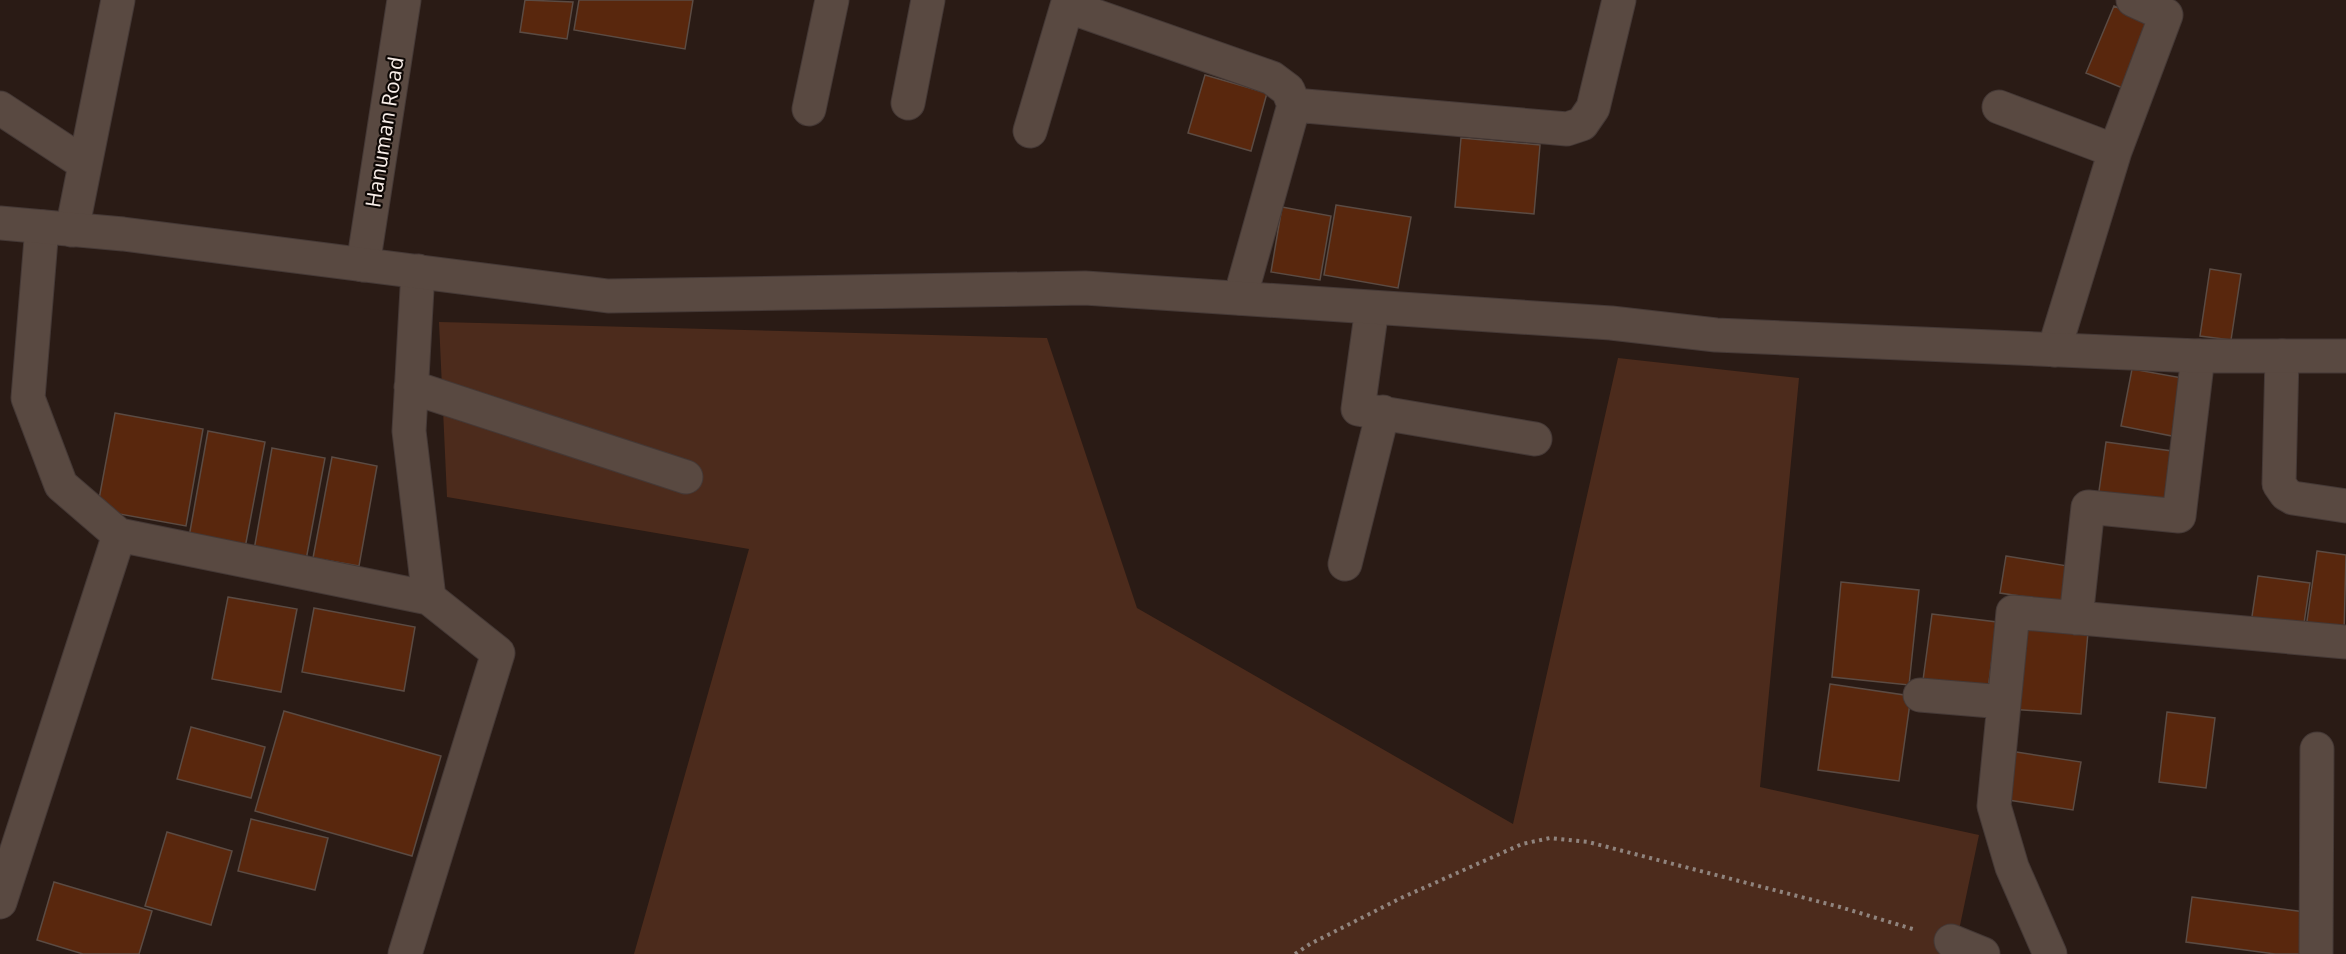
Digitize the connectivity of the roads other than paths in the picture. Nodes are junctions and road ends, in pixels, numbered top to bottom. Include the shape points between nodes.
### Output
1 (118, 0) edge
2 (404, 0) edge
3 (832, 0) edge
4 (928, 0) edge
5 (1619, 0) edge
6 (2133, 0) edge
7 (1068, 3) edge
8 (908, 103) dead end
9 (1294, 105) junction
10 (1999, 107) dead end
11 (0, 108) edge
12 (809, 110) dead end
13 (1030, 131) dead end
14 (2115, 151) junction
15 (85, 164) junction
16 (0, 223) edge
17 (57, 228) junction
18 (363, 265) junction
19 (418, 271) junction
20 (1240, 298) junction
21 (1372, 308) junction
22 (2054, 350) junction
23 (2198, 356) junction
24 (2282, 356) junction
25 (2346, 356) edge
26 (411, 387) junction
27 (1383, 412) junction
28 (1535, 439) dead end
29 (686, 477) dead end
30 (2346, 506) edge
31 (119, 536) junction
32 (1345, 564) dead end
33 (429, 597) junction
34 (2076, 618) junction
35 (2346, 642) edge
36 (1920, 695) dead end
37 (2004, 702) junction
38 (2317, 749) dead end
39 (0, 902) edge
40 (1951, 941) road end
41 (405, 954) edge
42 (1983, 954) edge
43 (2050, 954) edge
44 (2316, 954) edge

1 - 15 street
2 - 18 street, Hanuman Road
3 - 12 street
4 - 8 street
5 - 9 street via 1593,108 1582,124 1567,129
6 - 14 street via 2166,15
7 - 9 street via 1272,78 1288,90
7 - 13 street
9 - 20 street
10 - 14 street
11 - 15 street
14 - 22 street
15 - 17 street
16 - 17 street
17 - 18 street
17 - 31 street via 28,398 61,485
18 - 19 street
19 - 20 street via 608,296 1084,288
19 - 26 street
20 - 21 street
21 - 22 street via 1611,323 1716,335
21 - 27 street via 1358,409
22 - 23 street
23 - 24 street
23 - 34 street via 2179,516 2088,507
24 - 25 street
24 - 30 street via 2278,484 2293,498
26 - 29 street
26 - 33 street via 409,431
27 - 28 street
27 - 32 street
31 - 33 street
31 - 39 street
33 - 41 street via 498,653
34 - 35 street
34 - 37 street via 2013,612
36 - 37 street
37 - 43 street via 1994,806 2012,867
38 - 44 street
40 - 42 street

